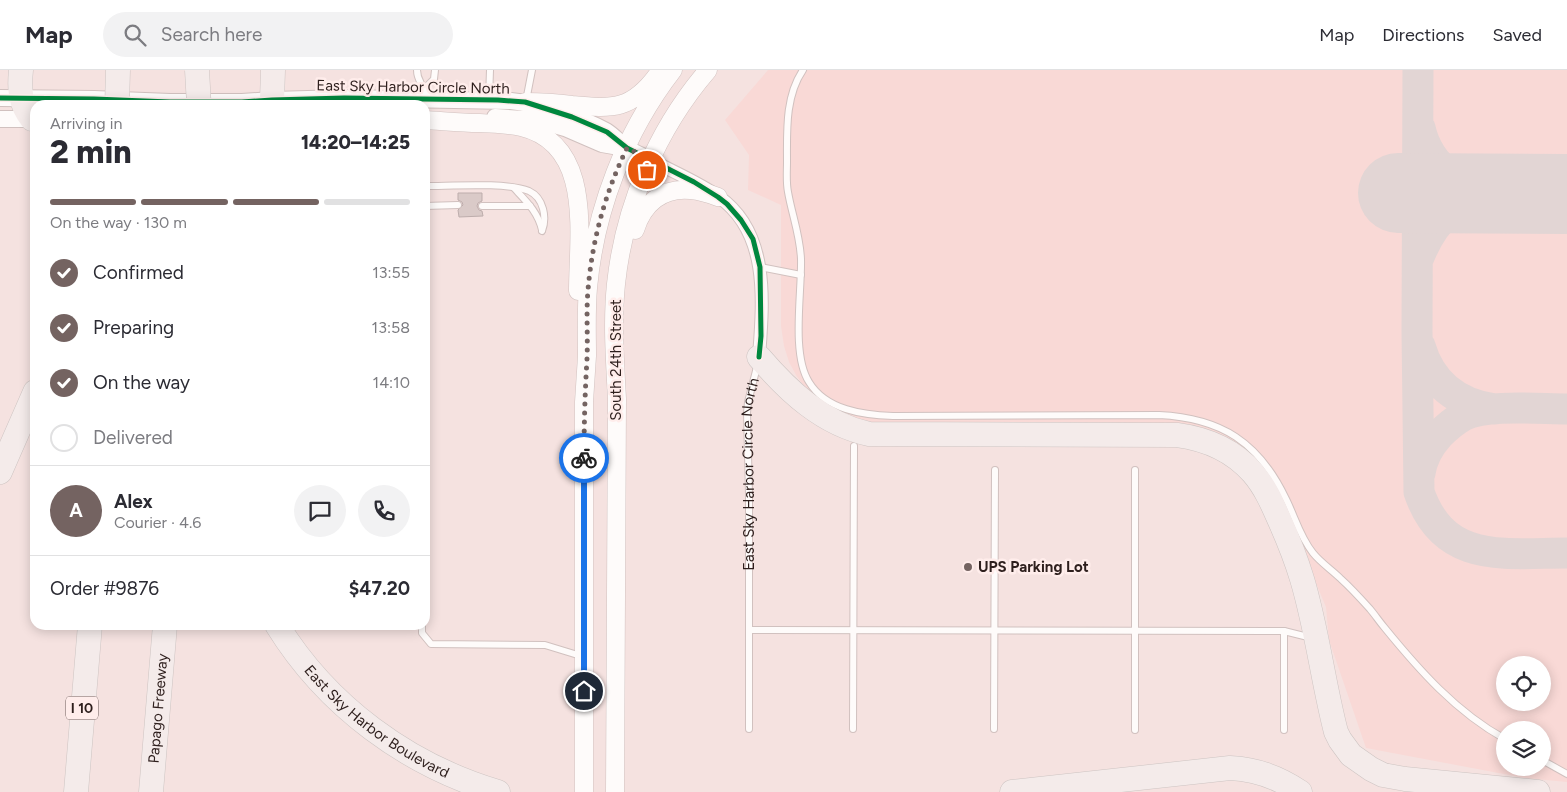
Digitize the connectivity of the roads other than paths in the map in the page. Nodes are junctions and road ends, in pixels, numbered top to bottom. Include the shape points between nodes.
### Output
1 (21, 70) edge
2 (118, 70) edge
3 (196, 70) edge
4 (273, 70) edge
5 (417, 70) edge
6 (435, 70) edge
7 (490, 70) edge
8 (532, 70) edge
9 (662, 70) edge
10 (674, 70) edge
11 (708, 70) edge
12 (803, 70) edge
13 (425, 94) junction
14 (87, 100) edge
15 (117, 100) edge
16 (119, 100) edge
17 (195, 100) edge
18 (199, 100) edge
19 (268, 100) edge
20 (360, 100) edge
21 (425, 100) edge
22 (489, 100) junction
23 (526, 102) junction
24 (22, 109) edge
25 (0, 118) edge
26 (430, 120) edge
27 (430, 120) edge
28 (627, 148) junction
29 (651, 160) junction
30 (430, 186) edge
31 (514, 188) junction
32 (718, 196) junction
33 (458, 205) dead end
34 (430, 206) edge
35 (482, 206) dead end
36 (530, 206) junction
37 (760, 267) junction
38 (801, 275) junction
39 (759, 357) junction
40 (617, 399) junction
41 (584, 402) junction
42 (30, 403) edge
43 (854, 446) dead end
44 (995, 470) dead end
45 (1136, 470) dead end
46 (0, 472) edge
47 (90, 630) edge
48 (165, 630) edge
49 (280, 630) edge
50 (422, 630) edge
51 (749, 630) junction
52 (853, 630) junction
53 (995, 630) junction
54 (1135, 631) junction
55 (1284, 631) junction
56 (1316, 639) junction
57 (584, 656) junction
58 (749, 729) dead end
59 (853, 729) dead end
60 (994, 730) dead end
61 (1135, 730) dead end
62 (1284, 730) dead end
63 (1496, 733) edge
64 (1551, 765) edge
65 (1567, 774) edge
66 (76, 792) edge
67 (151, 792) edge
68 (498, 792) edge
69 (584, 792) edge
70 (615, 792) edge
71 (1012, 792) edge
72 (1300, 792) edge
73 (1538, 792) edge

1 - 24 highway
2 - 15 highway, bridge
3 - 17 highway, bridge
3 - 18 highway, bridge
4 - 19 highway
5 - 13 lane
6 - 13 lane via 434,79
7 - 22 lane
8 - 23 lane
9 - 23 main road via 639,96 610,108
10 - 28 main road, South 24th Street via 648,106
11 - 29 main road, South 24th Street via 673,119
12 - 38 lane via 793,89 787,139 788,190 800,242
13 - 20 street, East Sky Harbor Circle North
13 - 21 street
13 - 22 street, East Sky Harbor Circle North
14 - 16 street, East Sky Harbor Circle North
22 - 23 street, East Sky Harbor Circle North
23 - 28 street, East Sky Harbor Circle North via 607,132
24 - 25 street, East Sky Harbor Circle North
26 - 28 street, East Sky Harbor Circle North via 481,117 537,120 602,144
27 - 41 main road via 521,127 550,141 566,161 578,195 577,358
28 - 29 street, East Sky Harbor Circle North
28 - 41 main road, South 24th Street via 606,198 592,259
29 - 32 street, East Sky Harbor Circle North
29 - 40 main road, South 24th Street via 631,209 617,276 614,338
30 - 31 lane
31 - 36 lane
31 - 36 lane via 531,192 542,203 545,224 542,231
32 - 37 street, East Sky Harbor Circle North via 748,230
32 - 40 main road via 692,190 673,191 650,202 640,215 626,274
33 - 34 lane
35 - 36 lane
37 - 38 lane
37 - 39 street, East Sky Harbor Circle North
38 - 63 lane via 800,340 804,373 809,383 824,397 854,412 893,416 1175,416 1204,421 1231,434 1254,451 1274,475 1301,534 1314,554 1371,610 1445,696
39 - 51 lane, East Sky Harbor Circle North via 747,413
39 - 56 highway via 779,380 815,410 836,424 859,432 1177,435 1215,444 1244,464 1266,491 1296,560
40 - 70 main road, South 24th Street
41 - 57 main road, South 24th Street
42 - 46 highway
43 - 52 lane
44 - 53 lane
45 - 54 lane
47 - 66 highway, I 10
48 - 67 highway, Papago Freeway
49 - 68 highway, East Sky Harbor Boulevard via 300,659 329,691 378,734 439,770
50 - 57 lane via 431,644 545,645
51 - 52 lane
51 - 58 lane, East Sky Harbor Circle North
52 - 53 lane
52 - 59 lane
53 - 54 lane
53 - 60 lane
54 - 55 lane
54 - 61 lane
55 - 56 lane
55 - 62 lane
56 - 73 highway via 1336,732 1344,747 1359,762 1394,778
57 - 69 main road, South 24th Street
64 - 65 lane
71 - 72 highway via 1230,768 1262,773

